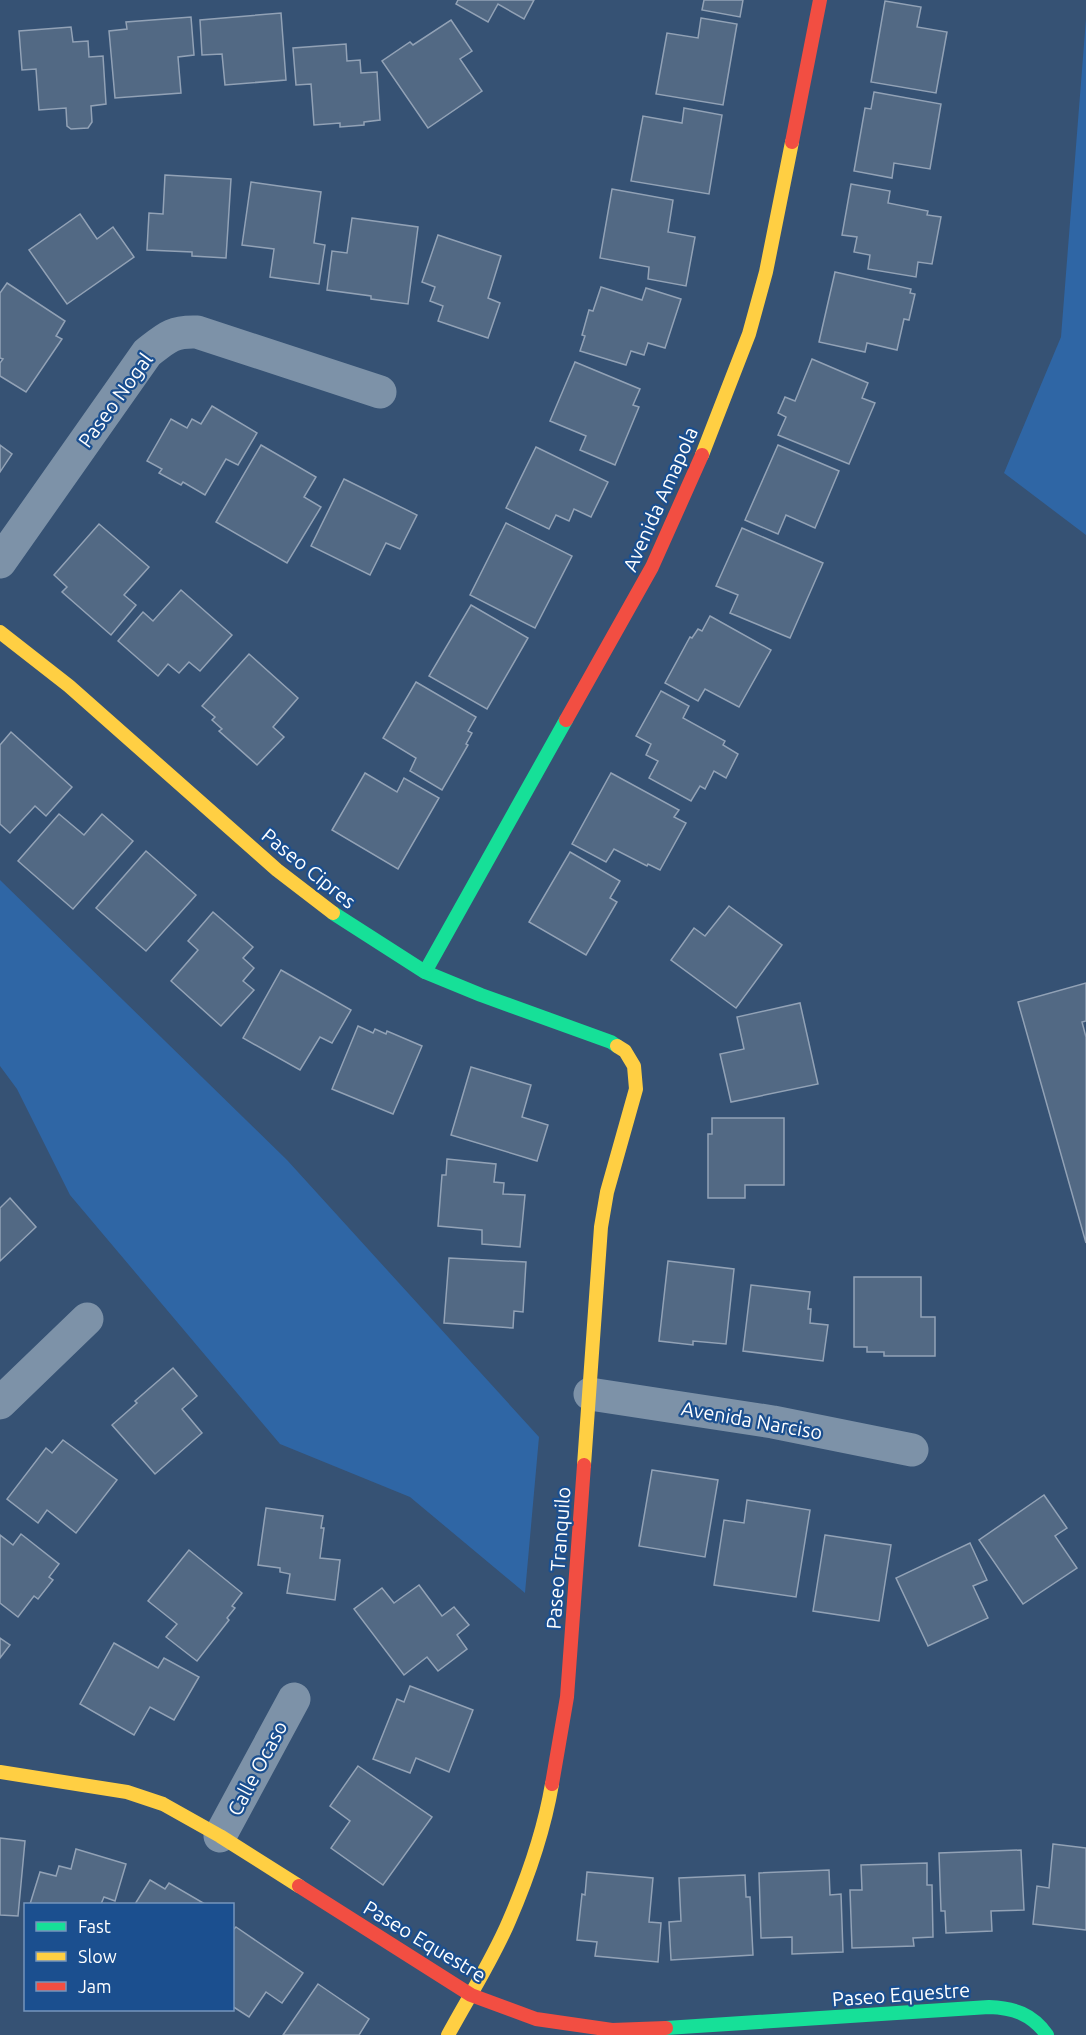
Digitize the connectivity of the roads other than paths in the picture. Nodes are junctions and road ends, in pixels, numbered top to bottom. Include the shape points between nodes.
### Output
1 (820, 0) edge
2 (380, 392) dead end
3 (0, 562) edge
4 (0, 632) edge
5 (425, 972) junction
6 (634, 1066) joint
7 (87, 1319) dead end
8 (590, 1394) junction
9 (0, 1403) edge
10 (912, 1450) dead end
11 (294, 1699) dead end
12 (0, 1772) edge
13 (220, 1836) junction
14 (471, 1995) junction
15 (448, 2035) edge
16 (1047, 2035) edge

1 - 5 street, Avenida Amapola via 766,272 749,334 713,430 652,567
2 - 3 street, Paseo Nogal via 197,332 180,331 147,353
4 - 5 street, Paseo Cipres via 69,687 277,870 344,921
5 - 6 street, Paseo Cipres via 611,1042 626,1051
6 - 8 street, Paseo Tranquilo via 636,1089 607,1192 602,1227
7 - 9 street
8 - 10 street, Avenida Narciso via 773,1422
8 - 14 street, Paseo Tranquilo via 567,1697 548,1808 536,1853 509,1922
11 - 13 street, Calle Ocaso
12 - 13 street, Paseo Equestre via 127,1792 163,1804
13 - 14 street, Paseo Equestre
14 - 15 street, Paseo Tranquilo
14 - 16 street, Paseo Equestre via 536,2019 612,2030 988,2007 1014,2008 1036,2020

